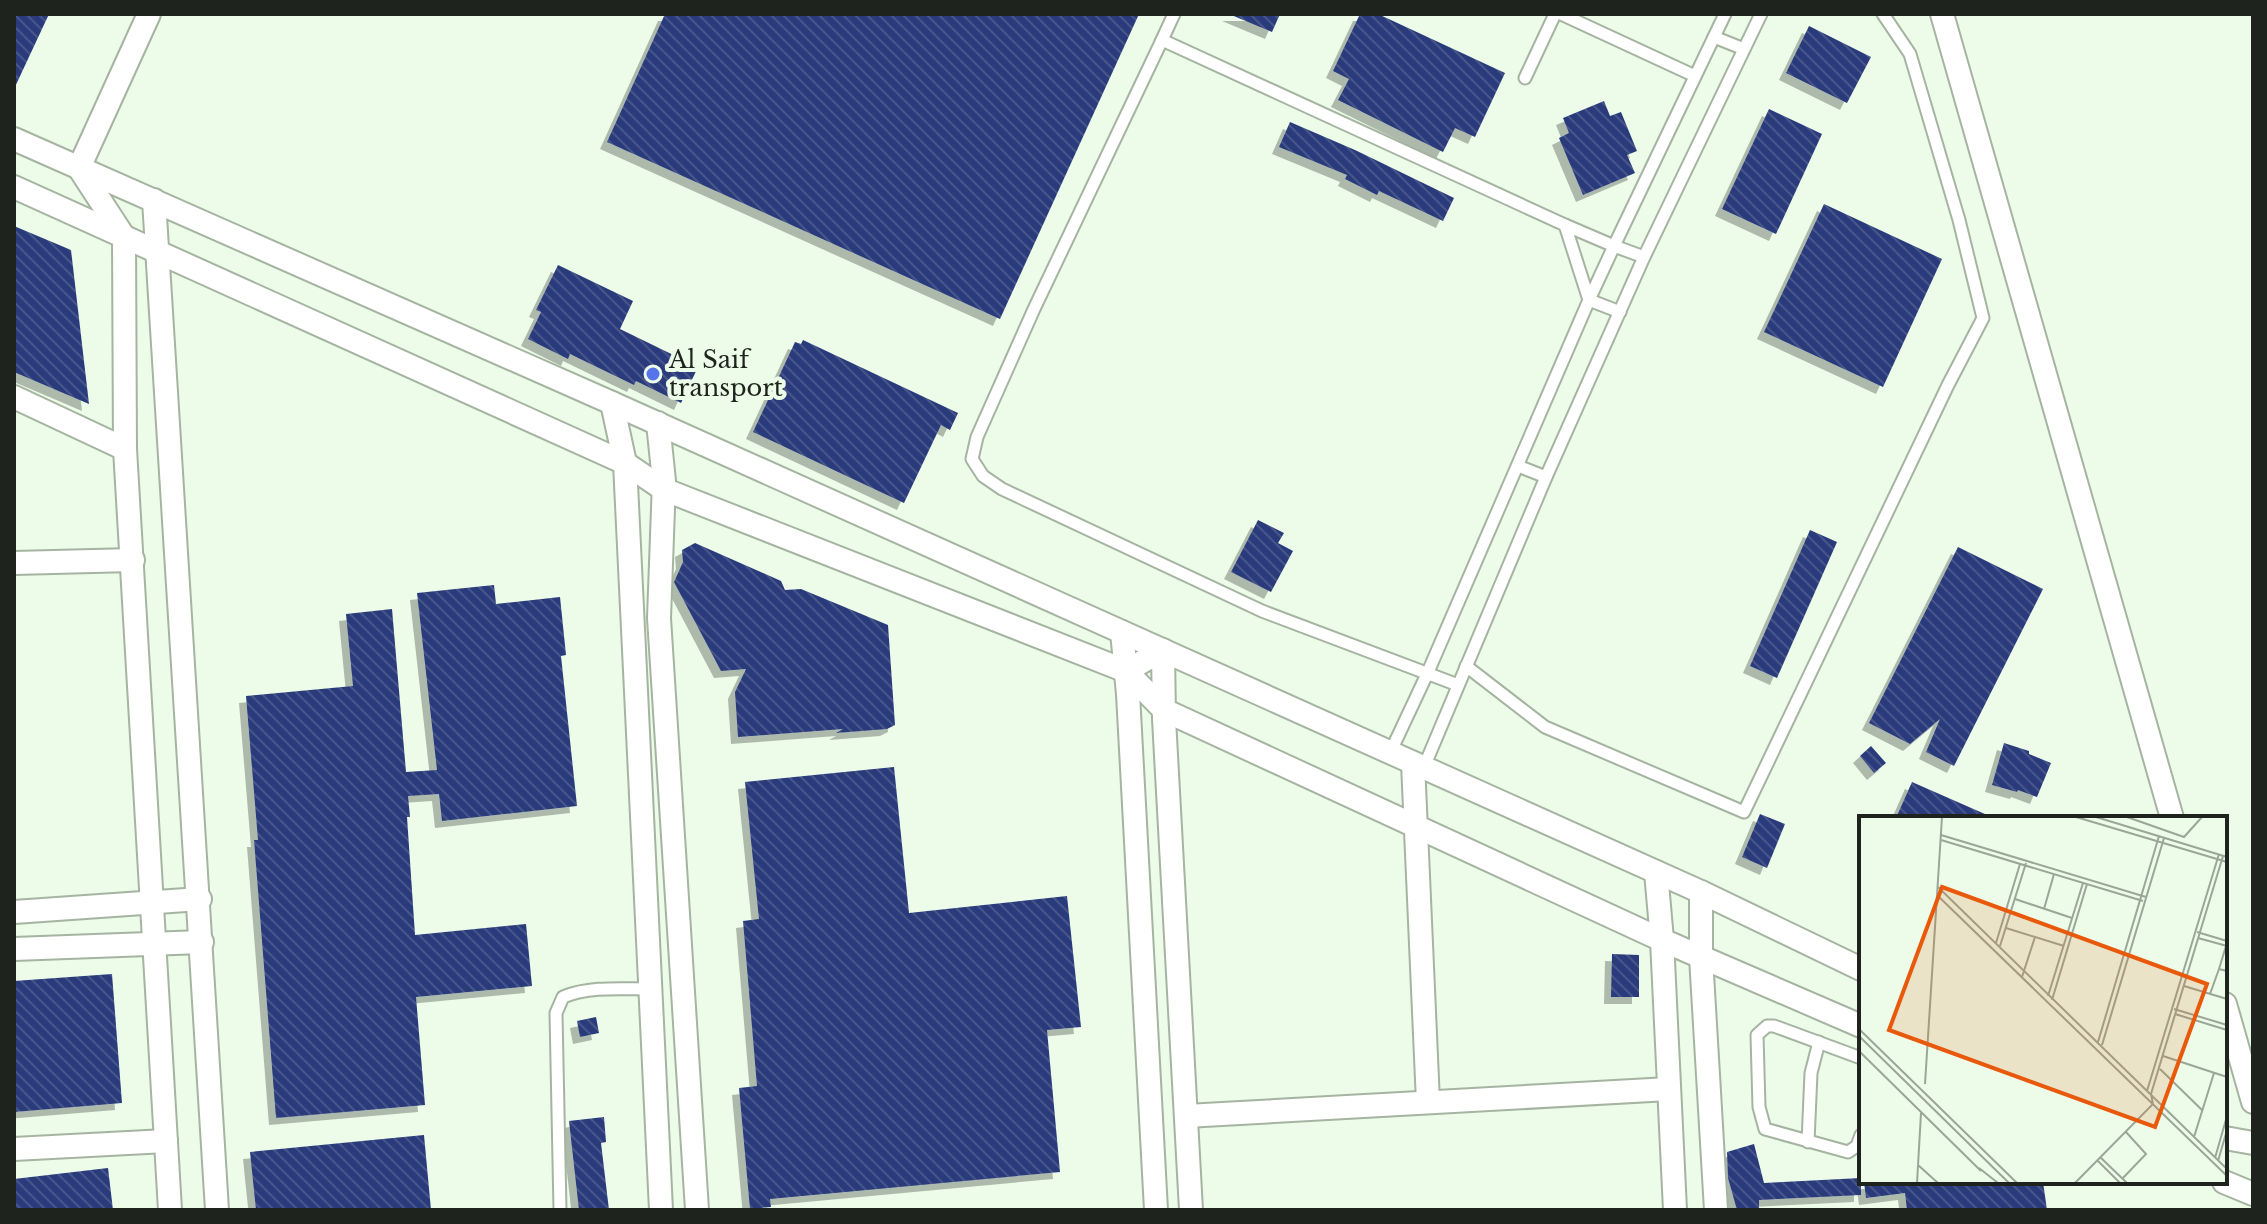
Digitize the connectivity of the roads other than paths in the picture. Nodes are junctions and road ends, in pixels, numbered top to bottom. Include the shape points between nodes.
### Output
1 (149, 14) edge
2 (1174, 14) edge
3 (1555, 14) edge
4 (1561, 14) edge
5 (1761, 14) edge
6 (1883, 14) edge
7 (1942, 14) edge
8 (1720, 15) edge
9 (1714, 37) junction
10 (1162, 40) junction
11 (1744, 49) junction
12 (1695, 76) junction
13 (1525, 78) dead end
14 (14, 139) edge
15 (79, 168) junction
16 (14, 187) edge
17 (154, 200) junction
18 (1565, 225) junction
19 (124, 237) junction
20 (1614, 246) junction
21 (157, 254) junction
22 (1644, 257) junction
23 (1589, 300) junction
24 (1620, 312) junction
25 (14, 397) edge
26 (612, 403) junction
27 (658, 423) junction
28 (125, 449) junction
29 (625, 463) junction
30 (1518, 466) junction
31 (1546, 477) junction
32 (663, 489) junction
33 (133, 560) junction
34 (14, 563) edge
35 (1122, 632) junction
36 (1163, 650) junction
37 (1466, 666) junction
38 (1126, 671) junction
39 (1428, 672) junction
40 (1458, 685) junction
41 (1164, 710) junction
42 (1390, 753) junction
43 (1418, 765) junction
44 (2171, 816) edge
45 (1416, 827) junction
46 (1656, 872) junction
47 (1701, 892) junction
48 (200, 899) junction
49 (152, 904) junction
50 (14, 912) edge
51 (1662, 940) junction
52 (202, 942) junction
53 (155, 943) junction
54 (14, 949) edge
55 (1701, 957) junction
56 (1859, 968) edge
57 (650, 989) junction
58 (2227, 1011) edge
59 (1859, 1025) edge
60 (1819, 1042) junction
61 (1859, 1057) edge
62 (1669, 1089) junction
63 (1428, 1102) junction
64 (2253, 1102) edge
65 (1186, 1116) junction
66 (2227, 1138) edge
67 (1859, 1140) edge
68 (166, 1141) junction
69 (1808, 1142) junction
70 (2253, 1143) edge
71 (14, 1149) edge
72 (2227, 1183) edge
73 (2253, 1194) edge
74 (170, 1210) edge
75 (217, 1210) edge
76 (560, 1210) edge
77 (661, 1210) edge
78 (697, 1210) edge
79 (1156, 1210) edge
80 (1191, 1210) edge
81 (1675, 1210) edge
82 (1716, 1210) edge

1 - 15 street
2 - 10 lane
3 - 13 lane
4 - 12 lane
5 - 11 lane
6 - 37 lane via 1910,54 1983,318 1744,812 1545,727
7 - 44 street
8 - 9 lane
9 - 11 lane
9 - 12 lane
10 - 18 lane
10 - 39 lane via 1034,309 972,459 983,476 1002,489 1248,605
11 - 22 lane
12 - 20 lane
14 - 15 street
15 - 17 street
15 - 19 street
16 - 19 street
17 - 21 street
17 - 26 street
18 - 20 lane
18 - 23 lane
19 - 21 street
19 - 28 street
20 - 22 lane
20 - 23 lane
21 - 29 street
21 - 48 street
22 - 24 lane
23 - 24 lane
23 - 30 lane
24 - 31 lane
25 - 28 street
26 - 27 street
26 - 29 street
27 - 32 street
27 - 35 street
28 - 33 street
29 - 32 street
29 - 57 street
30 - 31 lane
30 - 39 lane
31 - 37 lane
32 - 38 street
32 - 78 street via 659,618
33 - 34 street
33 - 49 street
35 - 36 street
35 - 38 street
36 - 38 street
36 - 41 street
36 - 42 street
37 - 40 lane
38 - 41 street
38 - 79 street
39 - 40 lane
39 - 42 lane
40 - 43 lane
41 - 45 street
41 - 65 street
42 - 43 street
43 - 45 street
43 - 46 street
45 - 51 street
45 - 63 street
46 - 47 street
46 - 51 street
47 - 55 street
47 - 56 street
48 - 49 street
48 - 52 street
49 - 50 street
49 - 53 street
51 - 55 street
51 - 62 street
52 - 53 street
52 - 75 street
53 - 54 street
53 - 68 street
55 - 59 street
55 - 82 street
57 - 76 lane via 576,991 559,1005
57 - 77 street
58 - 64 street
60 - 61 lane
60 - 69 lane via 1811,1073
60 - 69 lane via 1774,1026 1757,1035 1759,1107 1765,1129
62 - 63 street
62 - 81 street
63 - 65 street
65 - 80 street
66 - 70 street
67 - 69 lane via 1848,1152
68 - 71 street
68 - 74 street
72 - 73 street

